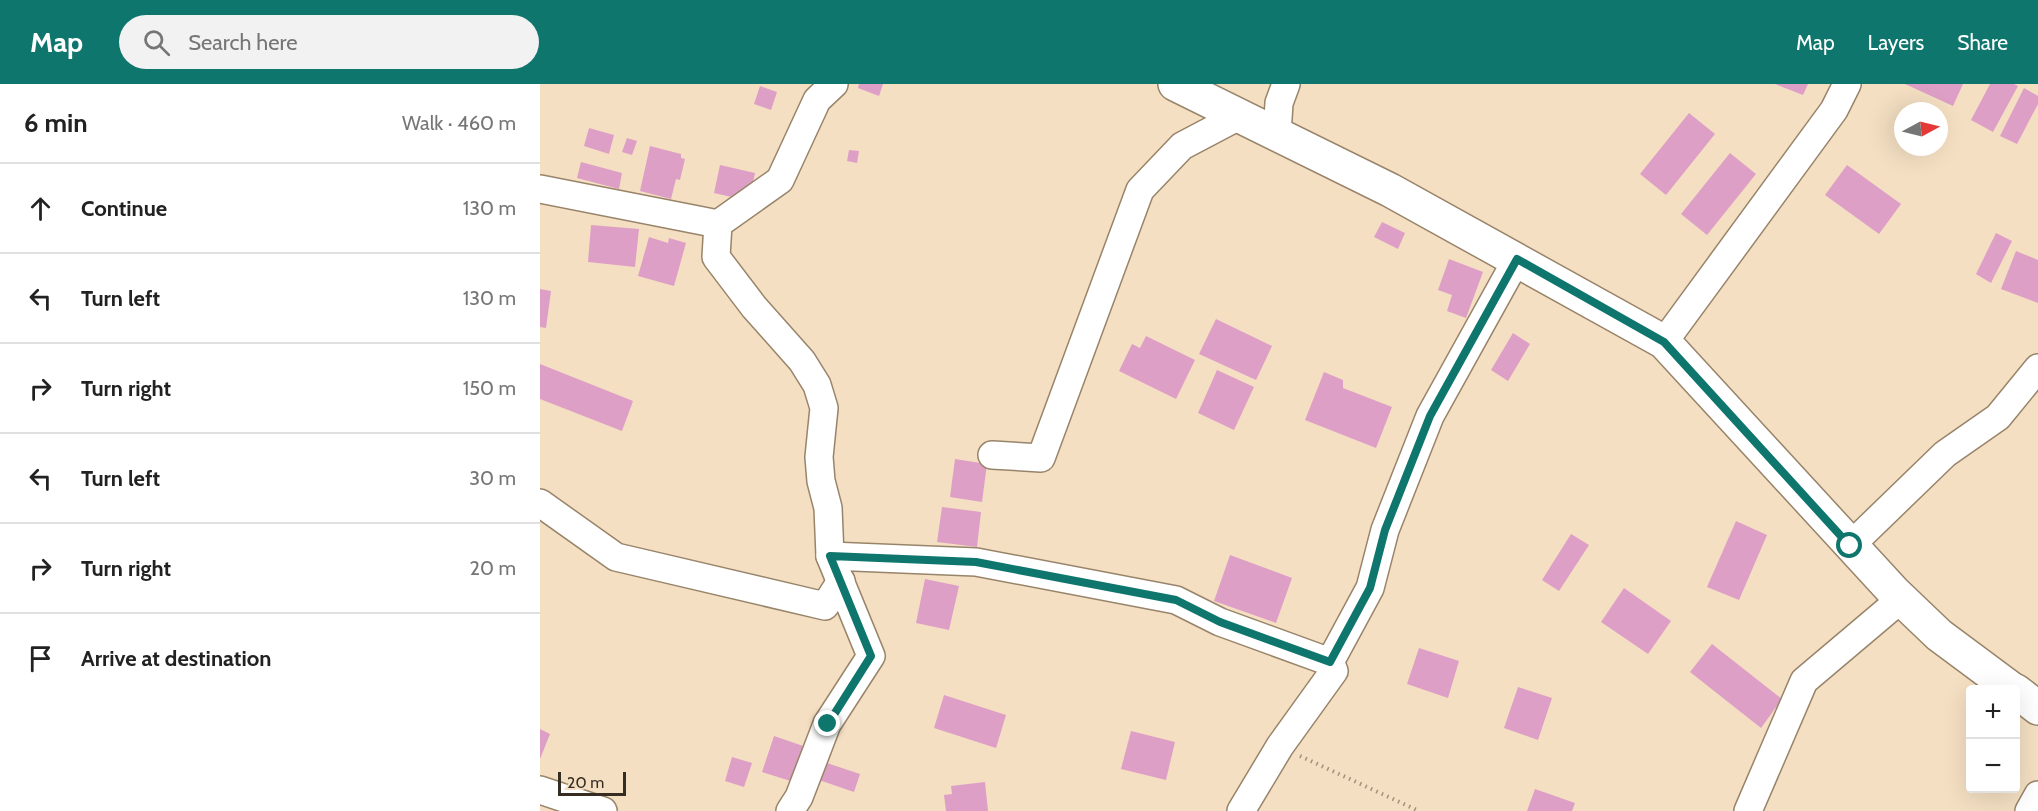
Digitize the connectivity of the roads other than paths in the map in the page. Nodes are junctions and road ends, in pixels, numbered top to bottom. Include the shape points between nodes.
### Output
1 (834, 84) edge
2 (1175, 84) edge
3 (1286, 84) edge
4 (1847, 84) edge
5 (1239, 116) junction
6 (1277, 134) junction
7 (540, 189) edge
8 (718, 224) junction
9 (1517, 259) junction
10 (1664, 342) junction
11 (2038, 368) edge
12 (992, 455) dead end
13 (540, 503) edge
14 (1850, 546) junction
15 (830, 556) junction
16 (841, 581) junction
17 (1901, 599) junction
18 (1330, 662) junction
19 (2006, 685) edge
20 (2020, 695) edge
21 (2038, 708) edge
22 (540, 790) edge
23 (2038, 795) edge
24 (603, 811) edge
25 (790, 811) edge
26 (1241, 811) edge
27 (1748, 811) edge
28 (2029, 811) edge

1 - 8 street via 817,100 780,180
2 - 5 street
3 - 6 street
4 - 10 street via 1834,110
5 - 6 street
5 - 12 street via 1182,146 1140,190 1041,458
6 - 9 street
7 - 8 street
8 - 15 street via 716,257 817,384 824,408 819,457 828,508
9 - 10 street
9 - 18 street via 1430,416 1385,530 1370,588
10 - 14 street
11 - 14 street via 1998,417 1945,454
13 - 16 street via 616,557 825,606
14 - 17 street
15 - 16 street
15 - 18 street via 976,562 1176,600 1220,622
16 - 25 street via 871,656 828,724
17 - 19 street via 1939,635
17 - 27 street via 1804,681
18 - 26 street via 1334,671 1280,746
20 - 21 street
22 - 24 street
23 - 28 street

